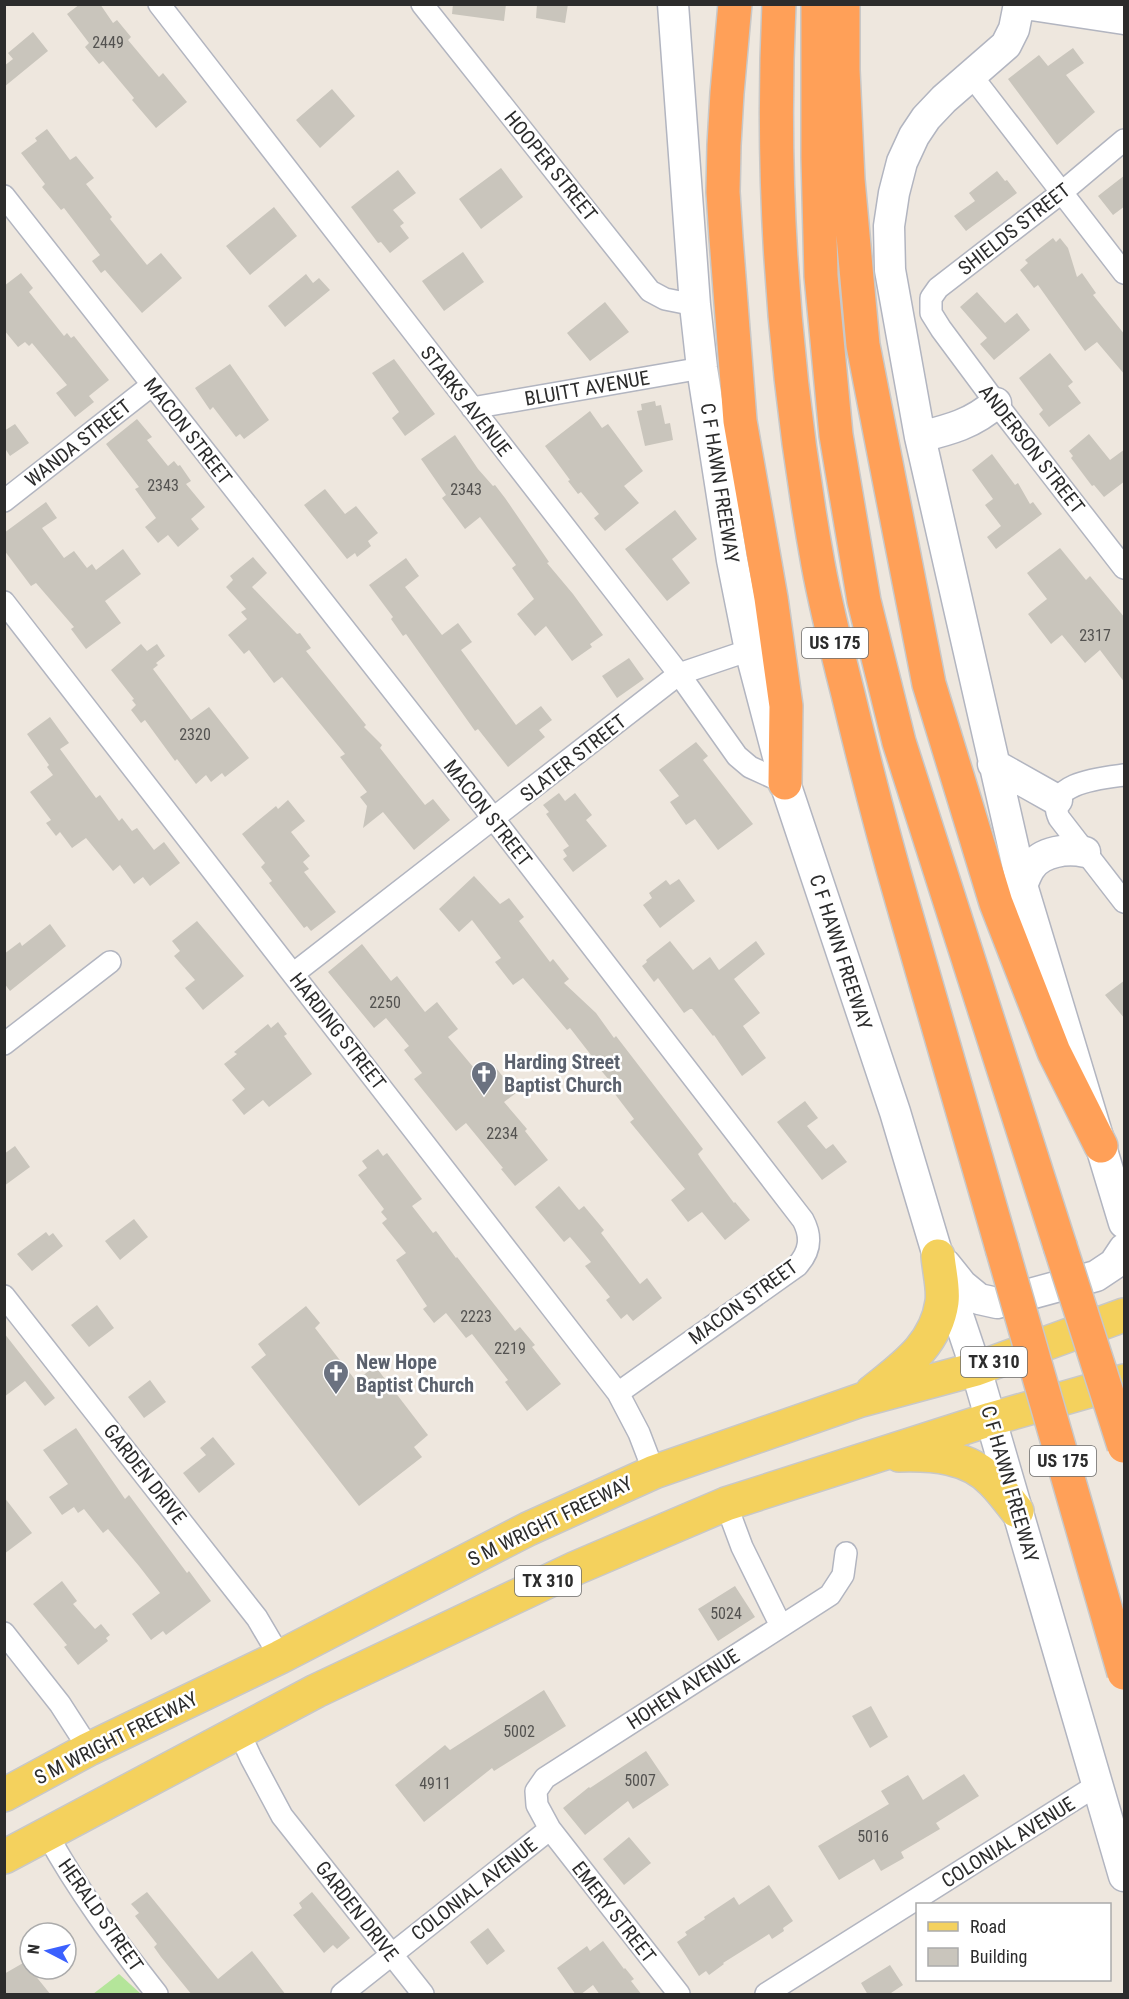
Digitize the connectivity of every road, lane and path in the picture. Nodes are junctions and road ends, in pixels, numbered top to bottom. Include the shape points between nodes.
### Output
1 (159, 4) edge
2 (422, 4) edge
3 (673, 4) edge
4 (735, 4) edge
5 (1035, 5) edge
6 (778, 12) edge
7 (830, 18) edge
8 (1125, 19) edge
9 (971, 75) junction
10 (1125, 140) edge
11 (1061, 194) junction
12 (4, 196) edge
13 (1125, 273) edge
14 (695, 305) junction
15 (941, 329) joint
16 (702, 368) junction
17 (152, 385) junction
18 (996, 403) junction
19 (472, 408) junction
20 (920, 437) junction
21 (4, 501) edge
22 (1125, 568) edge
23 (4, 602) edge
24 (750, 650) junction
25 (679, 674) junction
26 (993, 764) junction
27 (1125, 775) edge
28 (785, 783) junction
29 (1064, 794) junction
30 (494, 820) junction
31 (1085, 852) junction
32 (1022, 885) junction
33 (1125, 903) edge
34 (110, 962) dead end
35 (293, 974) junction
36 (4, 1044) edge
37 (1101, 1146) junction
38 (1125, 1224) edge
39 (1125, 1249) edge
40 (938, 1256) junction
41 (4, 1296) edge
42 (1125, 1315) edge
43 (976, 1369) junction
44 (1125, 1381) edge
45 (618, 1393) junction
46 (861, 1400) junction
47 (991, 1419) junction
48 (1125, 1446) edge
49 (876, 1455) junction
50 (654, 1472) junction
51 (726, 1504) junction
52 (1017, 1511) junction
53 (846, 1553) dead end
54 (781, 1626) junction
55 (4, 1633) edge
56 (280, 1657) junction
57 (1125, 1673) edge
58 (239, 1732) junction
59 (89, 1749) junction
60 (1097, 1785) junction
61 (4, 1795) edge
62 (550, 1829) junction
63 (47, 1834) junction
64 (4, 1857) edge
65 (1125, 1876) edge
66 (392, 1955) junction
67 (157, 1995) edge
68 (342, 1995) edge
69 (423, 1995) edge
70 (679, 1995) edge
71 (766, 1995) edge

1 - 19 street, STARKS AVENUE
2 - 14 street, HOOPER STREET via 650,291 665,299
3 - 14 main road, C F HAWN FREEWAY
4 - 28 highway via 723,192 740,421 786,706
5 - 8 main road
5 - 9 main road via 1006,45
6 - 57 highway, US 175, bridge via 779,230 794,398 818,566 884,837
7 - 37 highway via 863,345 929,684 996,903 1054,1052
7 - 48 highway, US 175, bridge via 821,276 836,435 864,601 899,741
9 - 11 street
9 - 20 main road via 926,118 914,136 894,193 890,270
10 - 11 street, SHIELDS STREET
11 - 13 street
11 - 15 street, SHIELDS STREET via 938,288 931,298 931,313
12 - 17 street, MACON STREET
14 - 16 main road, C F HAWN FREEWAY
15 - 18 street, ANDERSON STREET
16 - 19 street, BLUITT AVENUE
16 - 24 main road, C F HAWN FREEWAY
17 - 21 street, WANDA STREET
17 - 30 street, MACON STREET
18 - 20 main road via 968,423
18 - 22 street, ANDERSON STREET
19 - 25 street, STARKS AVENUE
20 - 26 main road
23 - 35 street, HARDING STREET
24 - 25 street, SLATER STREET
24 - 28 main road, C F HAWN FREEWAY
25 - 28 street, STARKS AVENUE via 737,756 750,767
25 - 30 street, SLATER STREET
26 - 29 main road via 1029,784
26 - 32 main road
27 - 29 street via 1098,779
28 - 40 main road, C F HAWN FREEWAY via 895,1113
29 - 31 street via 1056,810
30 - 35 street, SLATER STREET
30 - 45 street, MACON STREET via 809,1231 809,1243 797,1266
31 - 32 main road via 1064,850 1043,857 1031,867
31 - 33 street
32 - 37 main road
34 - 36 street
35 - 45 street, HARDING STREET
37 - 38 main road
39 - 40 main road via 1114,1264 1096,1276 997,1303 979,1299
40 - 43 main road, C F HAWN FREEWAY
40 - 46 main road via 942,1300 930,1339 911,1361
41 - 56 street, GARDEN DRIVE via 257,1618
42 - 43 main road, S M WRIGHT FREEWAY / TX 310
43 - 46 main road, S M WRIGHT FREEWAY / TX 310
43 - 47 main road, C F HAWN FREEWAY
44 - 47 main road, TX 310
45 - 50 street, HARDING STREET
46 - 50 main road, S M WRIGHT FREEWAY / TX 310
47 - 49 main road, TX 310
47 - 52 main road, C F HAWN FREEWAY
49 - 51 main road, TX 310
49 - 52 main road via 930,1454 973,1467 992,1480
50 - 56 main road, S M WRIGHT FREEWAY / TX 310 via 528,1529
51 - 54 street via 741,1547
51 - 58 main road, TX 310 via 479,1612
52 - 60 main road, C F HAWN FREEWAY
53 - 54 street, HOHEN AVENUE via 843,1575 830,1595
54 - 62 street, HOHEN AVENUE via 545,1778 536,1791 537,1805
55 - 59 street via 60,1704
56 - 59 main road, S M WRIGHT FREEWAY / TX 310
58 - 63 main road, TX 310
58 - 66 street, GARDEN DRIVE via 282,1816
59 - 61 main road, S M WRIGHT FREEWAY / TX 310
60 - 65 main road, C F HAWN FREEWAY
60 - 71 street, COLONIAL AVENUE
62 - 66 street, COLONIAL AVENUE
62 - 70 street, EMERY STREET
63 - 64 main road, TX 310
63 - 67 street, HERALD STREET via 78,1887
66 - 68 street, COLONIAL AVENUE
66 - 69 street, GARDEN DRIVE

